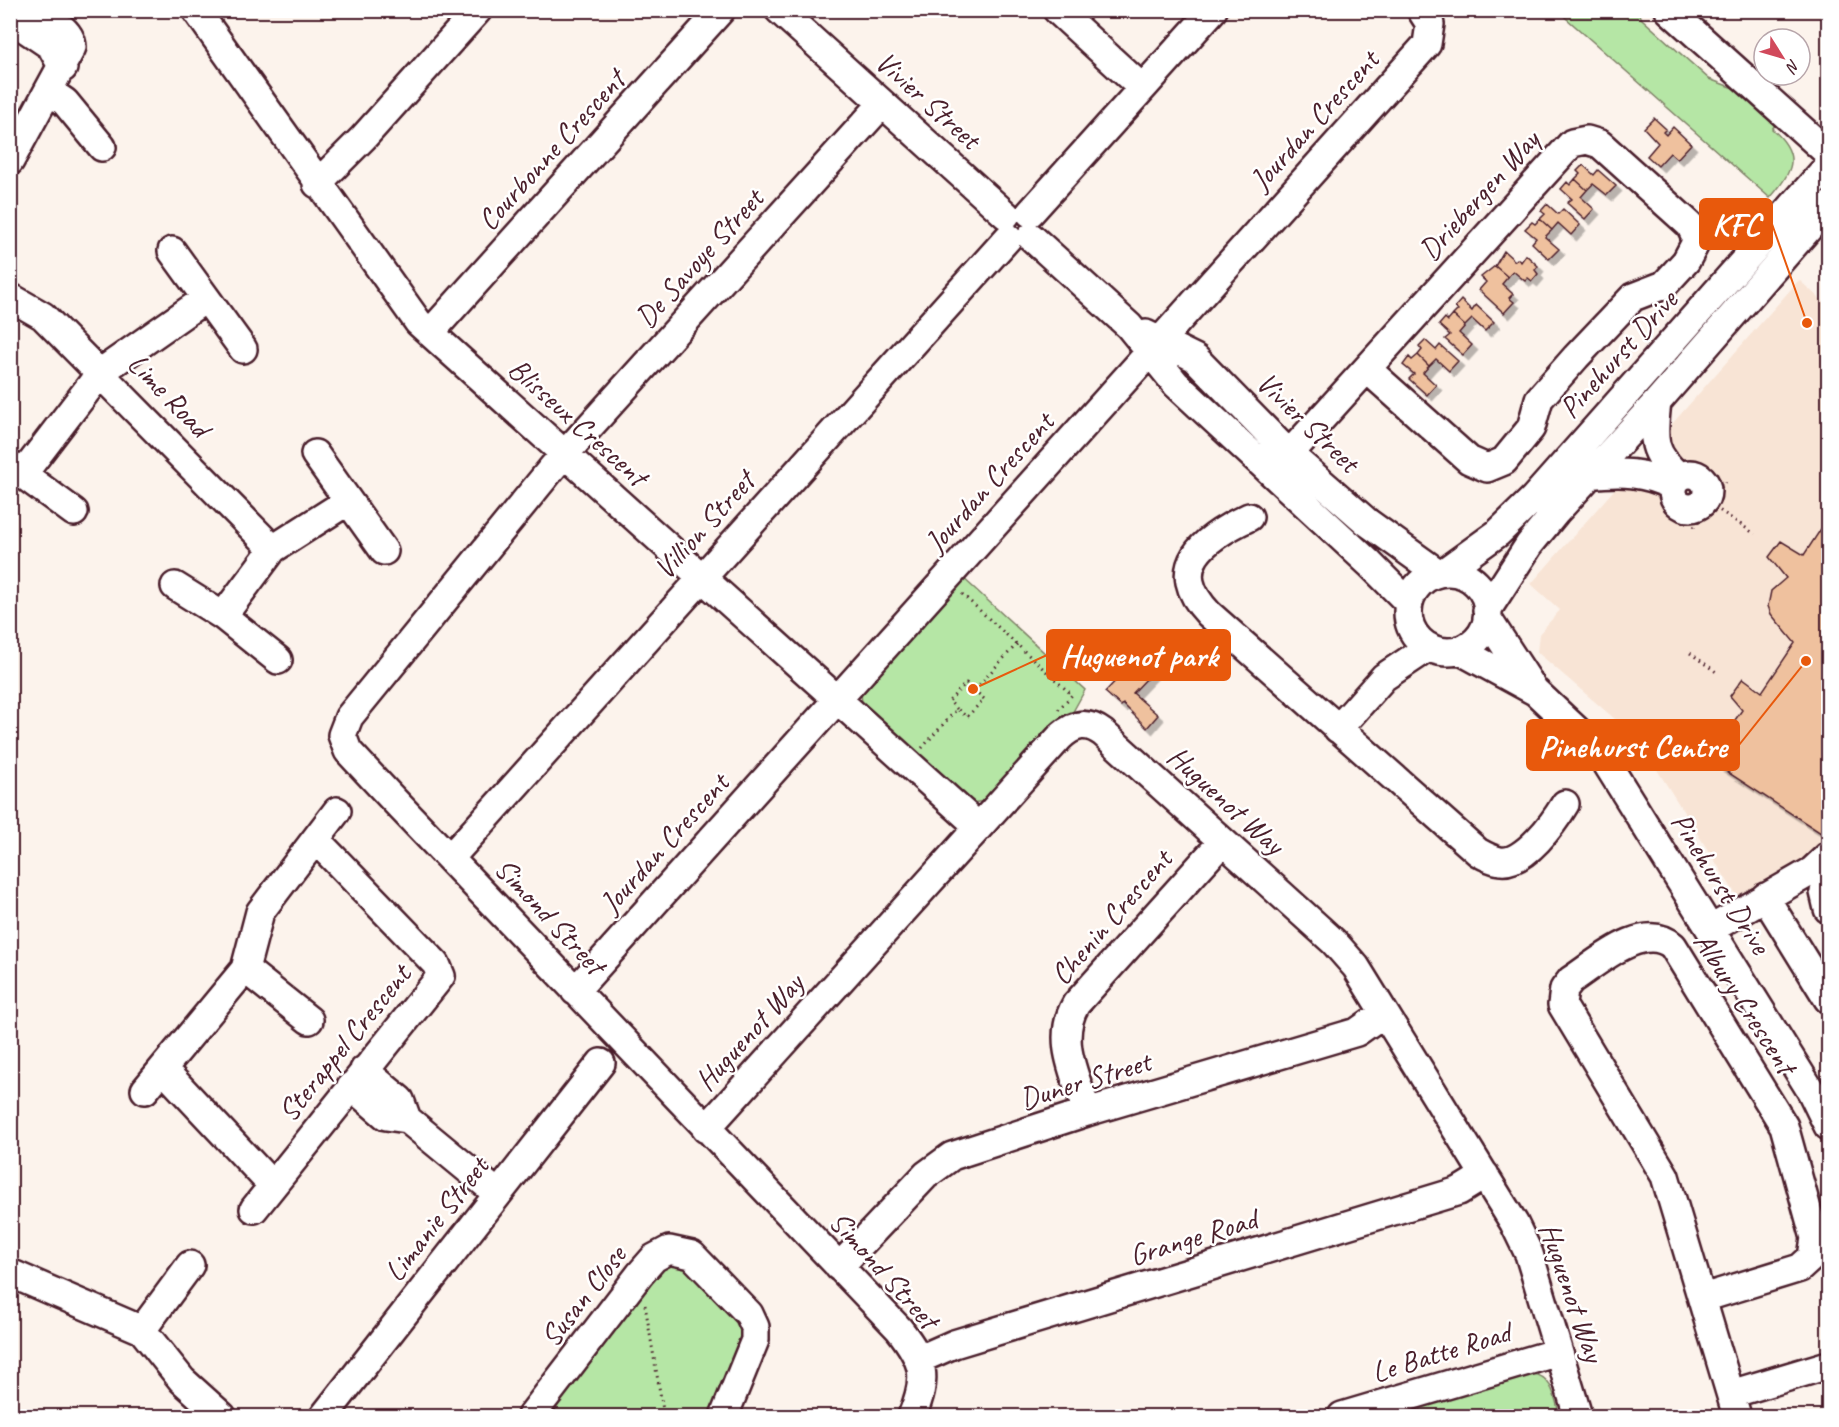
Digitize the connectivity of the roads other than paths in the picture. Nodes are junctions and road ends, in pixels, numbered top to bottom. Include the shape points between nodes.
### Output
1 (27, 10) edge
2 (478, 10) edge
3 (721, 10) edge
4 (779, 10) edge
5 (1057, 10) edge
6 (1213, 10) edge
7 (1421, 10) edge
8 (1669, 10) edge
9 (206, 15) edge
10 (10, 19) edge
11 (47, 30) junction
12 (1142, 88) junction
13 (49, 91) junction
14 (882, 104) junction
15 (102, 147) dead end
16 (1828, 153) edge
17 (10, 161) edge
18 (1828, 166) edge
19 (317, 184) junction
20 (1828, 206) edge
21 (1019, 226) junction
22 (172, 251) dead end
23 (10, 297) edge
24 (205, 299) junction
25 (430, 333) junction
26 (1155, 347) junction
27 (243, 349) dead end
28 (1367, 369) junction
29 (101, 372) junction
30 (1657, 402) junction
31 (315, 454) dead end
32 (566, 456) junction
33 (1281, 464) junction
34 (16, 469) edge
35 (1589, 475) junction
36 (348, 501) junction
37 (74, 512) dead end
38 (1249, 517) dead end
39 (273, 549) junction
40 (384, 550) dead end
41 (1441, 573) junction
42 (701, 577) junction
43 (175, 586) dead end
44 (1487, 614) junction
45 (1410, 615) junction
46 (223, 616) junction
47 (1429, 647) junction
48 (1459, 650) junction
49 (278, 660) dead end
50 (1384, 677) junction
51 (1536, 692) junction
52 (837, 700) junction
53 (1338, 729) junction
54 (1565, 804) dead end
55 (337, 811) dead end
56 (979, 827) junction
57 (316, 840) junction
58 (1222, 842) junction
59 (1828, 856) edge
60 (450, 858) junction
61 (1828, 886) edge
62 (1765, 897) junction
63 (1828, 909) edge
64 (1711, 929) junction
65 (245, 969) junction
66 (575, 991) junction
67 (1828, 999) edge
68 (1384, 1013) junction
69 (309, 1020) dead end
70 (601, 1062) dead end
71 (163, 1069) junction
72 (357, 1078) junction
73 (145, 1090) dead end
74 (1087, 1112) junction
75 (1828, 1126) edge
76 (706, 1129) junction
77 (1485, 1175) junction
78 (272, 1185) junction
79 (498, 1194) junction
80 (254, 1209) dead end
81 (190, 1265) dead end
82 (839, 1267) junction
83 (10, 1273) edge
84 (1703, 1298) junction
85 (142, 1330) junction
86 (1558, 1352) junction
87 (920, 1359) junction
88 (1828, 1365) edge
89 (1734, 1405) edge
90 (222, 1416) edge
91 (324, 1416) edge
92 (531, 1416) edge
93 (724, 1416) edge
94 (912, 1416) edge
95 (1342, 1416) edge
96 (1578, 1416) edge

1 - 11 street
2 - 19 street
3 - 25 street, Courbonne Crescent
4 - 14 street, Vivier Street
5 - 12 street
6 - 12 street
7 - 26 street, Jourdan Crescent via 1430,24 1427,44
8 - 16 street
9 - 19 street, Blisseux Crescent
10 - 11 street
11 - 13 street via 63,68
12 - 21 street
13 - 15 street via 65,102
13 - 17 street
14 - 21 street, Vivier Street
14 - 32 street, De Savoye Street
18 - 41 street, Pinehurst Drive via 1533,499 1497,533
19 - 25 street, Blisseux Crescent via 402,303
20 - 30 street, Pinehurst Drive
21 - 26 street, Vivier Street
21 - 42 street, Villion Street
22 - 24 street
23 - 29 street, Lime Road via 36,310
24 - 27 street
24 - 29 street
25 - 32 street, Blisseux Crescent
26 - 33 street, Vivier Street via 1195,358
26 - 52 street, Jourdan Crescent
28 - 28 street, Driebergen Way via 1572,142 1593,141 1609,151 1690,225 1695,235 1686,261 1664,285 1633,297 1539,399 1527,434 1494,467 1479,466 1469,460
28 - 33 street, Driebergen Way
29 - 34 street
29 - 39 street, Lime Road
30 - 35 street, Pinehurst Drive
30 - 35 street via 1656,449 1667,467 1697,496 1644,474
31 - 36 street
32 - 42 street, Blisseux Crescent
32 - 60 street, Simond Street via 533,490 343,728 348,751
33 - 41 street, Vivier Street
33 - 45 street, Vivier Street
34 - 37 street
35 - 44 street, Pinehurst Drive via 1529,545
36 - 39 street
36 - 40 street
38 - 53 street via 1220,530 1202,549 1190,565 1190,586 1209,614
39 - 46 street
41 - 44 street via 1457,573 1479,586
41 - 45 street via 1419,584
42 - 52 street, Blisseux Crescent
42 - 60 street, Villion Street
43 - 46 street
44 - 48 street via 1477,638
44 - 51 street, Pinehurst Drive
45 - 47 street via 1417,637
45 - 50 street
46 - 49 street
47 - 48 street
47 - 50 street
48 - 51 street, Pinehurst Drive
50 - 53 street
51 - 64 street, Pinehurst Drive via 1599,752
52 - 56 street, Blisseux Crescent
52 - 66 street, Jourdan Crescent
53 - 54 street via 1472,848 1494,860 1506,861 1528,848 1548,832
55 - 57 street
56 - 58 street, Huguenot Way via 1067,730 1080,725 1095,728
56 - 76 street, Huguenot Way
57 - 65 street via 260,912
57 - 72 street, Sterappel Crescent via 436,963 441,974
58 - 68 street, Huguenot Way via 1347,955
58 - 74 street, Chenin Crescent via 1069,1016 1066,1045
59 - 62 street via 1812,871
60 - 66 street, Simond Street
61 - 63 street via 1824,892
62 - 64 street
62 - 67 street
64 - 75 street, Pinehurst Drive via 1811,1091
65 - 69 street
65 - 71 street
66 - 76 street, Simond Street
68 - 74 street, Duner Street via 1357,1032
68 - 77 street, Huguenot Way
70 - 79 street, Limanie Street
71 - 73 street
71 - 78 street
72 - 78 street, Sterappel Crescent
72 - 79 street via 400,1100 407,1119
74 - 82 street, Duner Street via 943,1161
76 - 82 street, Simond Street
77 - 86 street, Huguenot Way via 1529,1254
77 - 87 street, Grange Road via 1459,1191 966,1341
78 - 80 street, Sterappel Crescent
79 - 91 street, Limanie Street
81 - 85 street
82 - 87 street, Simond Street via 899,1329
83 - 85 street
84 - 84 street, Albury Crescent via 1665,1176 1562,1005 1564,989 1571,980 1641,937 1659,938 1673,946 1781,1120 1815,1238 1812,1257 1800,1268
84 - 89 street, Albury Crescent
85 - 90 street via 182,1380
86 - 95 street, Le Batte Road
86 - 96 street, Huguenot Way
87 - 94 street, Simond Street via 922,1382
88 - 89 street, Albury Crescent
92 - 93 street, Susan Close via 640,1274 669,1250 692,1255 753,1319 755,1340

